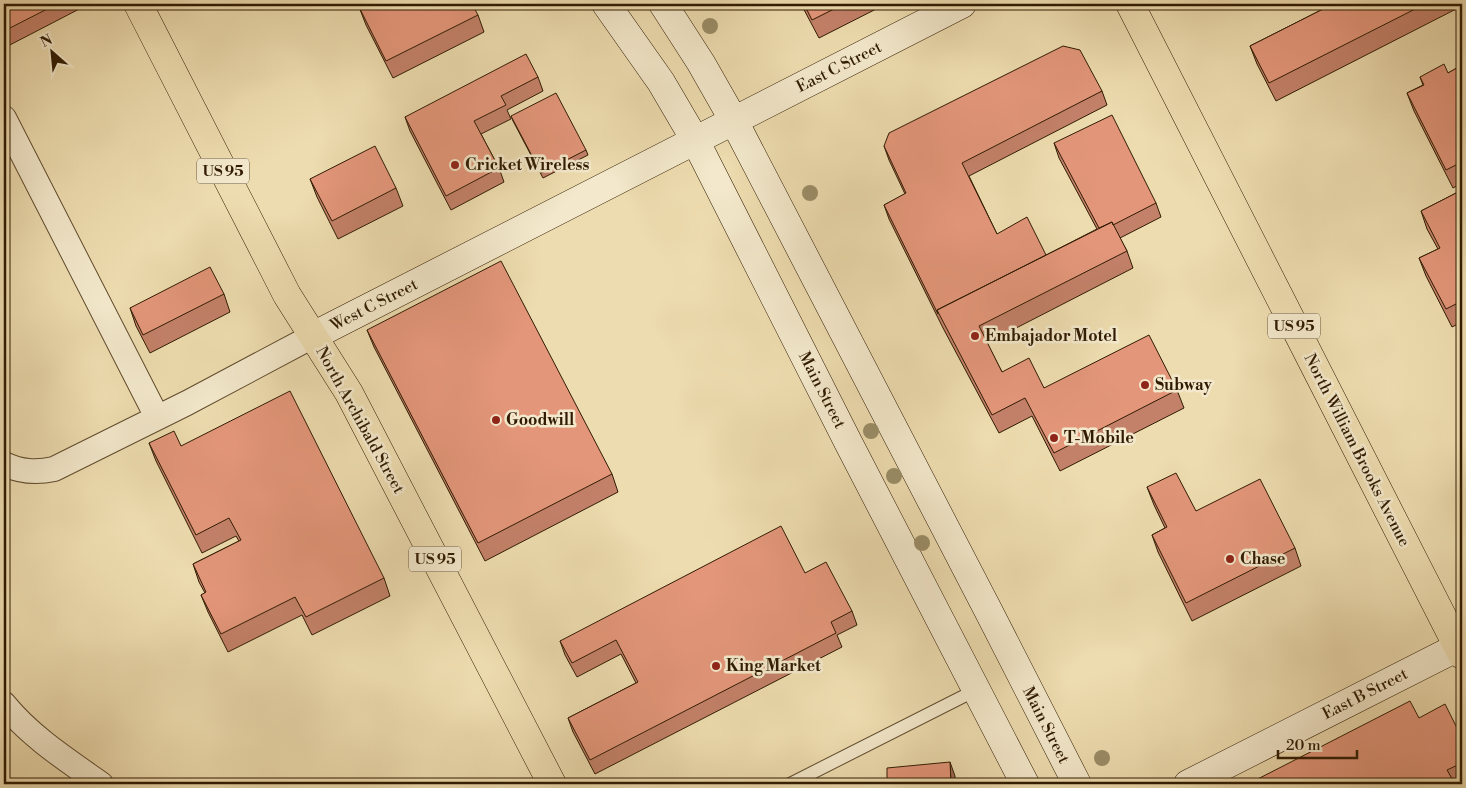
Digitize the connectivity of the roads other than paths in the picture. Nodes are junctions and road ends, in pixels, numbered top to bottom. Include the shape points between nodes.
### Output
1 (138, 4) edge
2 (606, 4) edge
3 (664, 4) edge
4 (962, 4) edge
5 (1130, 4) edge
6 (4, 118) edge
7 (715, 130) junction
8 (313, 336) junction
9 (157, 417) junction
10 (4, 464) edge
11 (1461, 649) edge
12 (976, 690) junction
13 (4, 704) edge
14 (101, 784) edge
15 (552, 784) edge
16 (790, 784) edge
17 (1025, 784) edge
18 (1077, 784) edge
19 (1188, 784) edge

1 - 8 highway, North Archibald Street / US 95 via 287,295
2 - 7 main road, Main Street via 661,82
3 - 7 main road, Main Street via 701,63
4 - 7 main road, East C Street
5 - 11 highway, North William Brooks Avenue / US 95
6 - 9 street
7 - 8 main road, West C Street
7 - 12 main road, Main Street
7 - 18 main road, Main Street via 985,604
8 - 9 street, West C Street
8 - 15 highway, North Archibald Street / US 95 via 349,393
9 - 10 street, West C Street via 54,469 30,472
11 - 19 main road, East B Street
12 - 16 lane
12 - 17 main road, Main Street
13 - 14 street via 44,743

